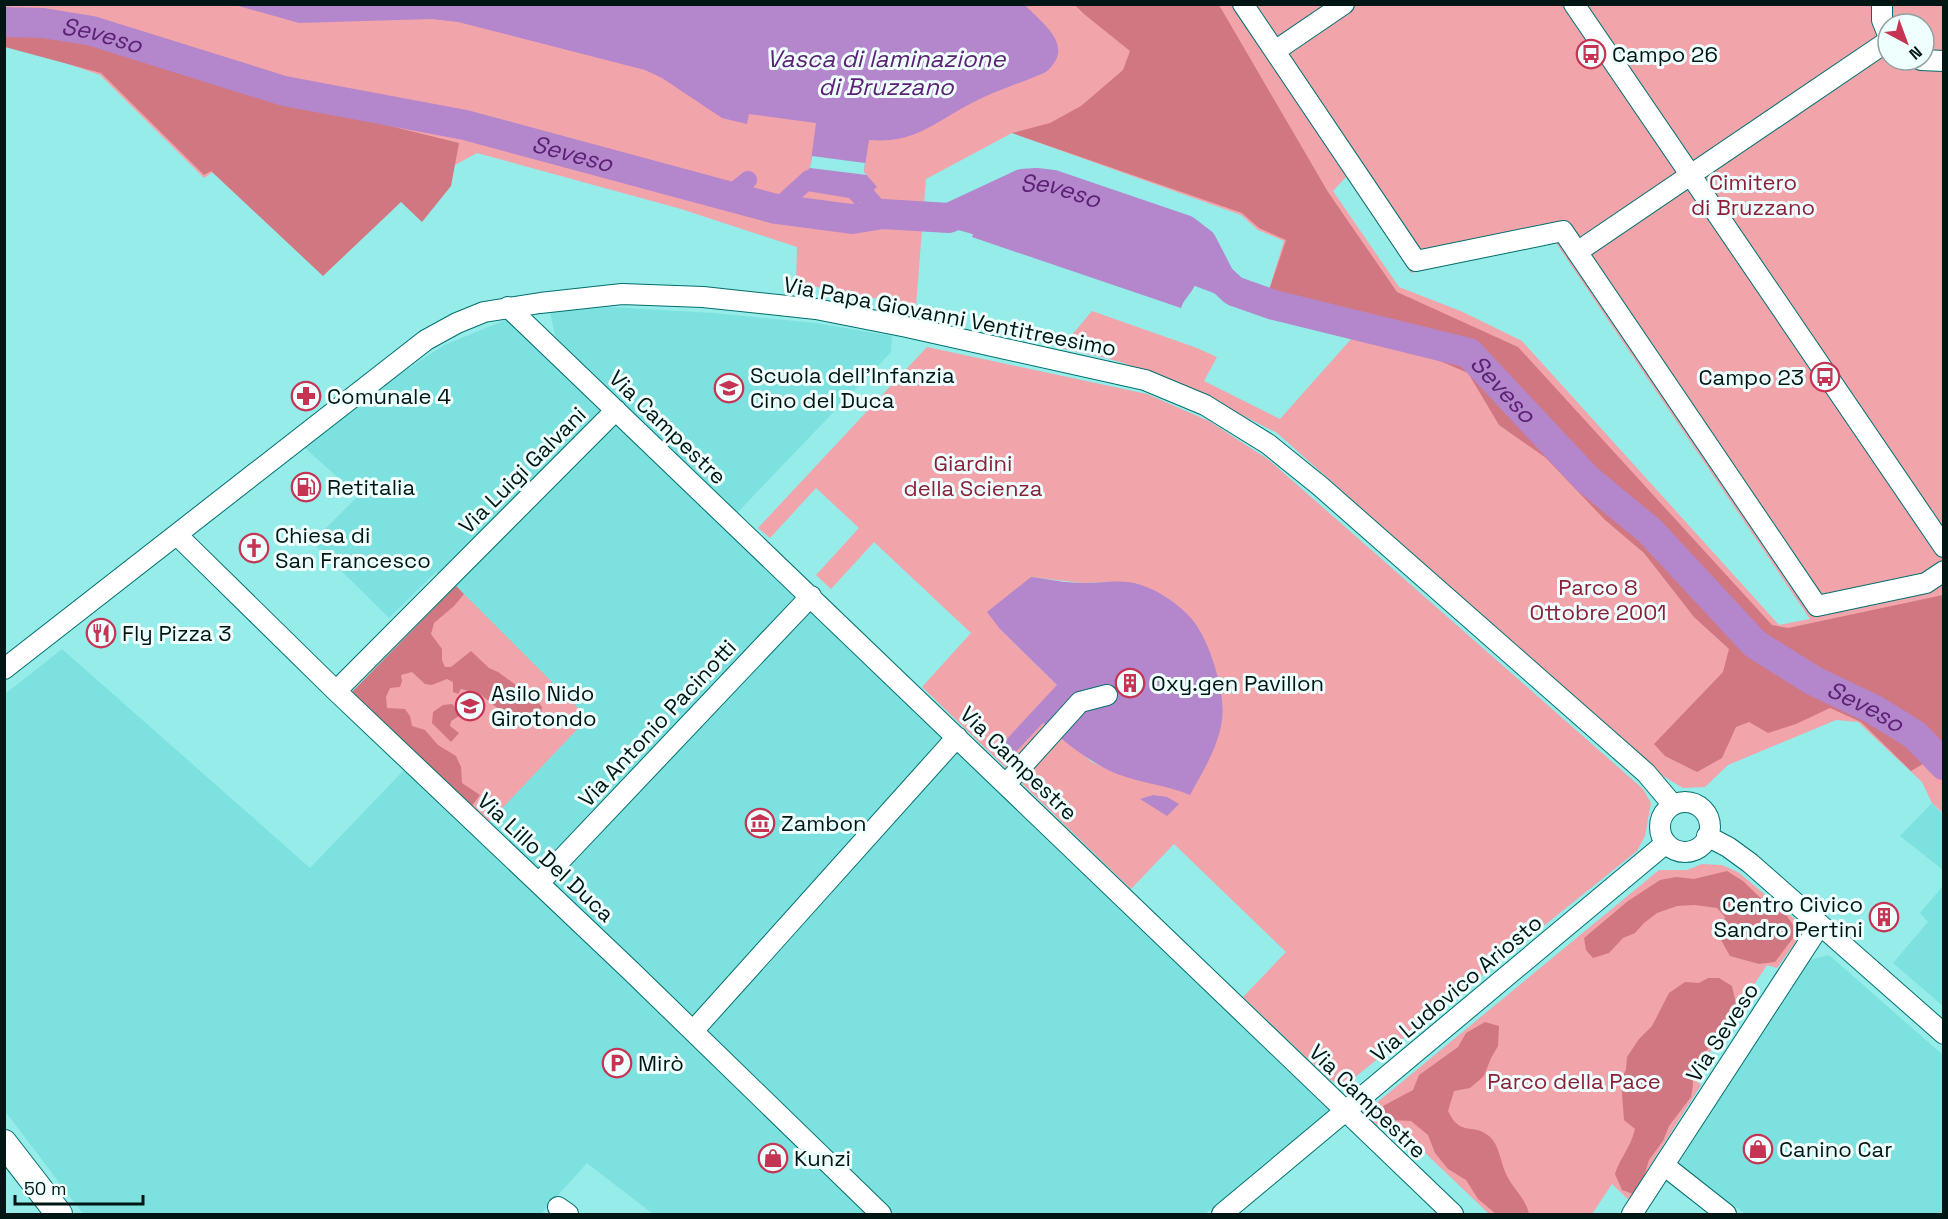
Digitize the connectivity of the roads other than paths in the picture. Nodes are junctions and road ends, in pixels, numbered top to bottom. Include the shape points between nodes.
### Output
1 (1243, 4) edge
2 (1344, 4) edge
3 (1574, 4) edge
4 (1876, 49) edge
5 (1275, 51) junction
6 (1690, 175) junction
7 (1577, 252) junction
8 (540, 303) junction
9 (508, 307) junction
10 (550, 348) junction
11 (616, 410) junction
12 (177, 535) junction
13 (1944, 547) edge
14 (1944, 571) edge
15 (811, 596) junction
16 (4, 669) edge
17 (336, 691) junction
18 (1107, 695) dead end
19 (957, 737) junction
20 (1006, 784) junction
21 (1673, 805) junction
22 (1707, 836) junction
23 (1666, 843) junction
24 (539, 883) junction
25 (1820, 925) junction
26 (693, 1031) junction
27 (1944, 1034) edge
28 (1345, 1112) junction
29 (4, 1143) edge
30 (1665, 1166) junction
31 (59, 1215) edge
32 (881, 1215) edge
33 (1222, 1215) edge
34 (1453, 1215) edge
35 (1632, 1215) edge
36 (1726, 1215) edge

1 - 5 street
2 - 5 street
3 - 6 street
4 - 6 street
5 - 7 street via 1416,261 1563,231
6 - 7 street
6 - 13 street
7 - 14 street via 1817,606 1926,583
8 - 9 street, Via Papa Giovanni Ventitreesimo
8 - 10 street
8 - 21 street, Via Papa Giovanni Ventitreesimo via 622,294 703,297 816,309 1145,380 1205,405 1268,444 1320,486 1646,773
9 - 10 street, Via Campestre
9 - 12 street, Via Papa Giovanni Ventitreesimo via 484,312 426,340
10 - 11 street, Via Campestre
11 - 15 street, Via Campestre
11 - 17 street, Via Luigi Galvani
12 - 16 street, Via Papa Giovanni Ventitreesimo
12 - 17 street, Via Lillo Del Duca
15 - 19 street, Via Campestre
15 - 24 street, Via Antonio Pacinotti
17 - 24 street, Via Lillo Del Duca
18 - 20 street via 1080,702
19 - 20 street, Via Campestre
19 - 26 street
20 - 28 street, Via Campestre
21 - 22 street via 1688,802 1706,812 1710,822
21 - 23 street via 1662,816 1659,826
22 - 23 street via 1697,849 1687,852
22 - 25 street via 1750,862
23 - 28 street, Via Ludovico Ariosto
24 - 26 street, Via Lillo Del Duca
25 - 27 street
25 - 30 street, Via Seveso
26 - 32 street, Via Lillo Del Duca
28 - 33 street, Via Ludovico Ariosto
28 - 34 street, Via Campestre
29 - 31 main road
30 - 35 street, Via Seveso
30 - 36 street

